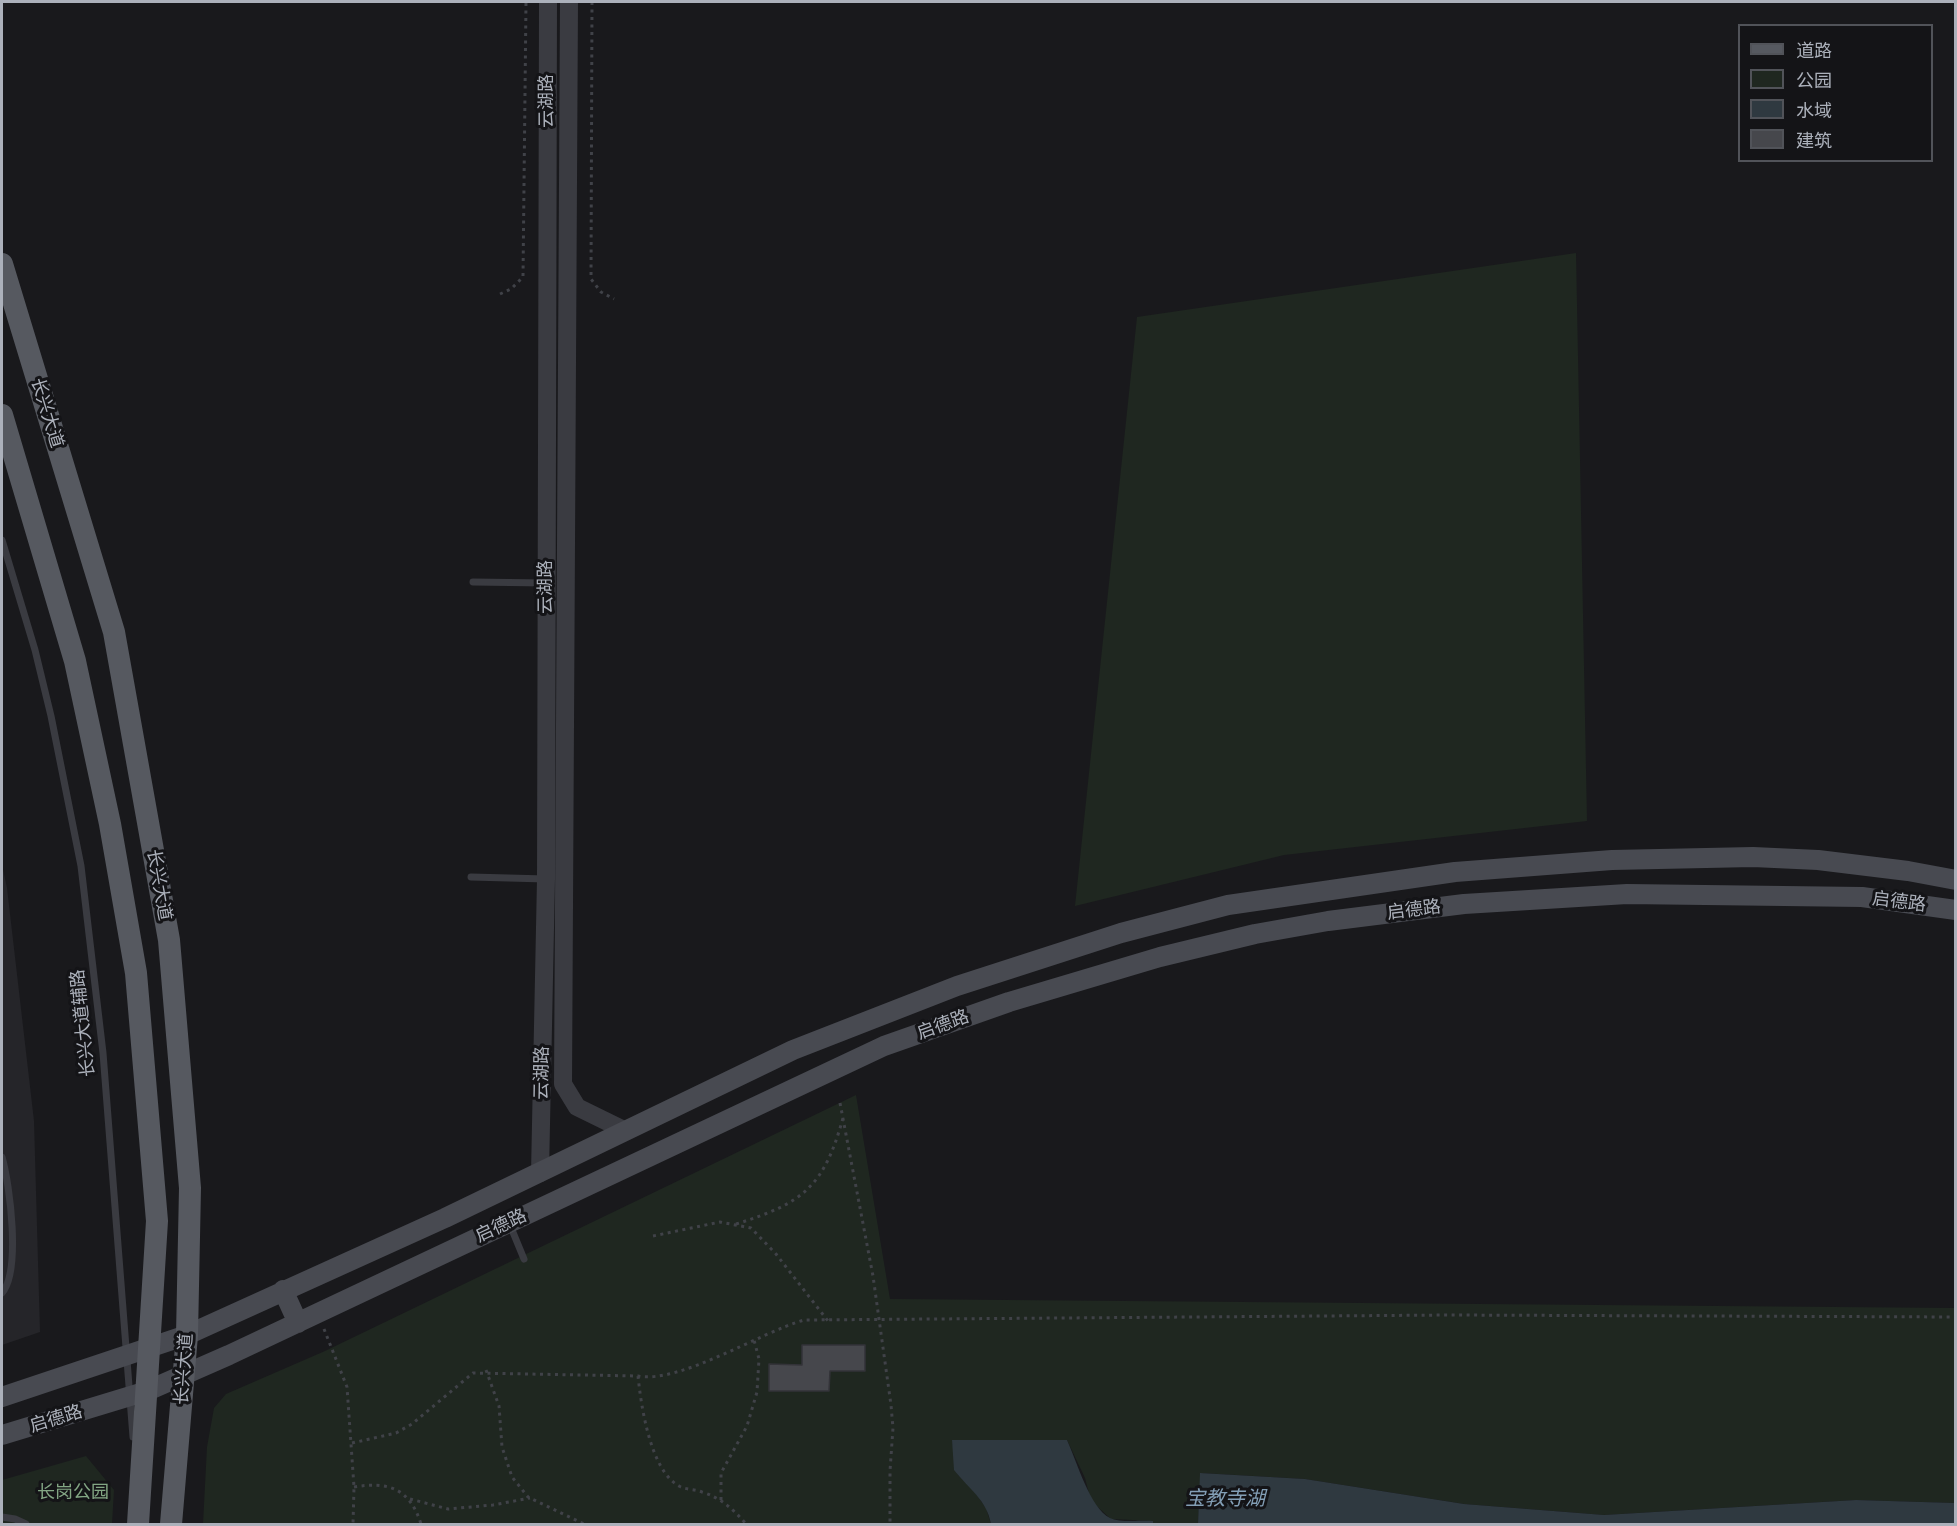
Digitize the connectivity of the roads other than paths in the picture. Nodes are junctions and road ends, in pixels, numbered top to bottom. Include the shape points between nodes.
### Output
1 (548, 2) edge
2 (569, 2) edge
3 (2, 264) edge
4 (2, 415) edge
5 (2, 540) edge
6 (473, 582) dead end
7 (546, 583) junction
8 (1916, 873) junction
9 (471, 877) dead end
10 (546, 879) junction
11 (1956, 880) edge
12 (1912, 903) junction
13 (1956, 910) edge
14 (626, 1131) junction
15 (2, 1157) edge
16 (540, 1173) junction
17 (509, 1223) junction
18 (524, 1259) dead end
19 (283, 1290) junction
20 (2, 1293) edge
21 (298, 1323) junction
22 (187, 1335) junction
23 (149, 1349) junction
24 (127, 1355) junction
25 (184, 1375) junction
26 (138, 1394) junction
27 (2, 1397) edge
28 (2, 1435) edge
29 (2, 1517) edge
30 (138, 1518) edge
31 (26, 1524) edge
32 (171, 1524) edge

1 - 7 street, 云湖路
2 - 14 street, 云湖路 via 563,1084 577,1107
3 - 22 main road, 长兴大道 via 114,632 169,940 190,1188
4 - 23 main road, 长兴大道 via 75,661 110,824 136,973 157,1221
5 - 24 lane, 长兴大道辅路 via 51,716 81,866 103,1053
6 - 7 lane
7 - 10 street, 云湖路
8 - 11 main road, 启德路
8 - 12 main road
8 - 14 main road, 启德路 via 1818,860 1753,857 1612,860 1455,872 1228,904 1121,933 957,986 793,1050
9 - 10 lane
10 - 16 street, 云湖路
12 - 13 main road, 启德路
12 - 17 main road, 启德路 via 1862,897 1627,894 1464,904 1255,934 1160,957 1009,1002 884,1046
14 - 16 main road, 启德路
15 - 20 lane via 9,1184 11,1251 11,1274
16 - 19 main road, 启德路
17 - 18 lane
17 - 21 main road, 启德路
19 - 21 main road
19 - 22 main road, 启德路
21 - 25 main road, 启德路
22 - 23 main road, 启德路
22 - 25 main road, 长兴大道
23 - 24 main road, 启德路
23 - 26 main road, 长兴大道
24 - 26 lane, 长兴大道辅路
24 - 27 main road, 启德路
25 - 26 main road, 启德路
25 - 32 main road, 长兴大道
26 - 28 main road, 启德路
26 - 30 main road, 长兴大道
29 - 31 lane

